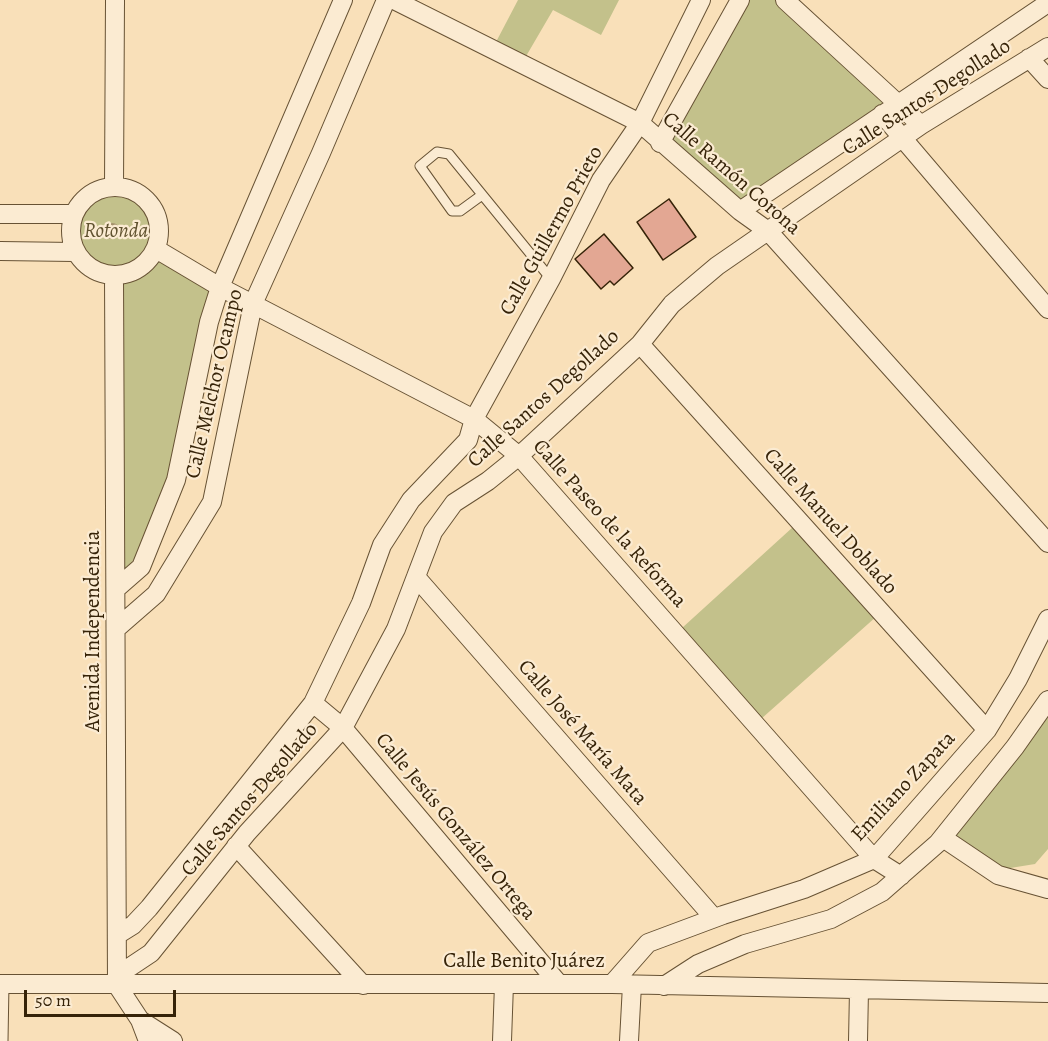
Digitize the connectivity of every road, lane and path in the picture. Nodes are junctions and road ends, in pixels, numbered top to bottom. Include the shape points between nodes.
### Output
1 (115, 0) edge
2 (343, 0) edge
3 (386, 0) edge
4 (394, 0) edge
5 (701, 0) edge
6 (740, 0) edge
7 (785, 0) edge
8 (1048, 3) edge
9 (1048, 47) edge
10 (1029, 58) junction
11 (1048, 79) edge
12 (898, 104) junction
13 (882, 114) junction
14 (640, 123) junction
15 (921, 125) junction
16 (902, 140) junction
17 (660, 143) junction
18 (114, 186) junction
19 (482, 195) junction
20 (740, 211) junction
21 (0, 214) edge
22 (73, 214) junction
23 (768, 231) junction
24 (156, 249) junction
25 (0, 251) edge
26 (74, 252) junction
27 (114, 276) junction
28 (551, 279) junction
29 (220, 287) junction
30 (253, 304) junction
31 (1048, 309) edge
32 (640, 344) junction
33 (474, 419) junction
34 (519, 456) junction
35 (1048, 543) edge
36 (416, 577) junction
37 (117, 588) junction
38 (1048, 619) edge
39 (117, 628) junction
40 (1048, 700) edge
41 (313, 703) junction
42 (343, 728) junction
43 (987, 730) junction
44 (943, 838) junction
45 (236, 846) junction
46 (874, 859) junction
47 (901, 876) junction
48 (1048, 889) edge
49 (714, 918) junction
50 (117, 935) junction
51 (117, 978) junction
52 (2, 984) edge
53 (363, 984) junction
54 (504, 984) junction
55 (558, 984) junction
56 (612, 984) junction
57 (632, 985) junction
58 (664, 987) junction
59 (859, 990) junction
60 (1048, 993) edge
61 (140, 1020) junction
62 (3, 1041) edge
63 (148, 1041) edge
64 (173, 1041) edge
65 (502, 1041) edge
66 (629, 1041) edge
67 (858, 1041) edge

1 - 18 street
2 - 29 street, Calle Melchor Ocampo
3 - 30 street, Calle Melchor Ocampo
4 - 14 street, Calle Ramón Corona
5 - 14 street, Calle Guillermo Prieto
6 - 17 street
7 - 12 street
8 - 12 street, Calle Santos Degollado
9 - 10 street, Calle Santos Degollado
10 - 11 street
10 - 15 street, Calle Santos Degollado
12 - 13 street, Calle Santos Degollado
12 - 15 street
13 - 16 street
13 - 20 street, Calle Santos Degollado
14 - 17 street, Calle Ramón Corona
14 - 28 street, Calle Guillermo Prieto via 601,180
15 - 16 street, Calle Santos Degollado
16 - 23 street, Calle Santos Degollado
16 - 31 street
17 - 20 street, Calle Ramón Corona
18 - 22 street via 89,194
18 - 24 street via 136,190 153,205 160,227
19 - 19 lane via 449,154 437,152 420,166 452,211 460,211
19 - 28 lane
20 - 23 street, Calle Ramón Corona
21 - 22 street
22 - 26 street via 70,233
23 - 32 street, Calle Santos Degollado via 672,304
23 - 35 street, Calle Ramón Corona
24 - 27 street via 139,269
24 - 29 street, Calle Paseo de la Reforma
25 - 26 street
26 - 27 street via 91,270
27 - 37 street, Avenida Independencia
28 - 33 street, Calle Guillermo Prieto
29 - 30 street, Calle Paseo de la Reforma
29 - 37 street, Calle Melchor Ocampo via 176,480 141,567
30 - 33 street, Calle Paseo de la Reforma
30 - 39 street, Calle Melchor Ocampo via 212,502 156,594
32 - 34 street, Calle Santos Degollado
32 - 43 street, Calle Manuel Doblado
33 - 34 street, Calle Paseo de la Reforma
33 - 41 street, Calle Santos Degollado via 468,440 411,500 382,545 357,613
34 - 36 street, Calle Santos Degollado via 454,503 433,532
34 - 46 street, Calle Paseo de la Reforma
36 - 42 street, Calle Santos Degollado via 396,629
36 - 49 street, Calle José María Mata
37 - 39 street, Avenida Independencia
38 - 43 street, Emiliano Zapata
39 - 50 street, Avenida Independencia
40 - 44 street
41 - 42 street, Calle Jesús González Ortega
41 - 50 street, Calle Santos Degollado via 149,908
42 - 45 street, Calle Santos Degollado
42 - 55 street, Calle Jesús González Ortega
43 - 46 street, Emiliano Zapata
44 - 47 street
44 - 48 street via 998,875
45 - 51 street, Calle Santos Degollado via 150,954
45 - 53 street
46 - 47 street, Calle Paseo de la Reforma
46 - 49 street, Emiliano Zapata via 804,889
47 - 58 street via 882,892 831,920 745,944 698,963
49 - 56 street, Emiliano Zapata via 648,943
50 - 51 street, Avenida Independencia
51 - 52 street, Calle Benito Juárez
51 - 53 street, Calle Benito Juárez
51 - 61 street
52 - 62 lane
53 - 54 street, Calle Benito Juárez
54 - 55 street, Calle Benito Juárez
54 - 65 street
55 - 56 street, Calle Benito Juárez
56 - 57 street, Calle Benito Juárez
57 - 58 street, Calle Benito Juárez
57 - 66 street
58 - 59 street, Calle Benito Juárez
59 - 60 street, Calle Benito Juárez
59 - 67 street
61 - 63 street
61 - 64 street

